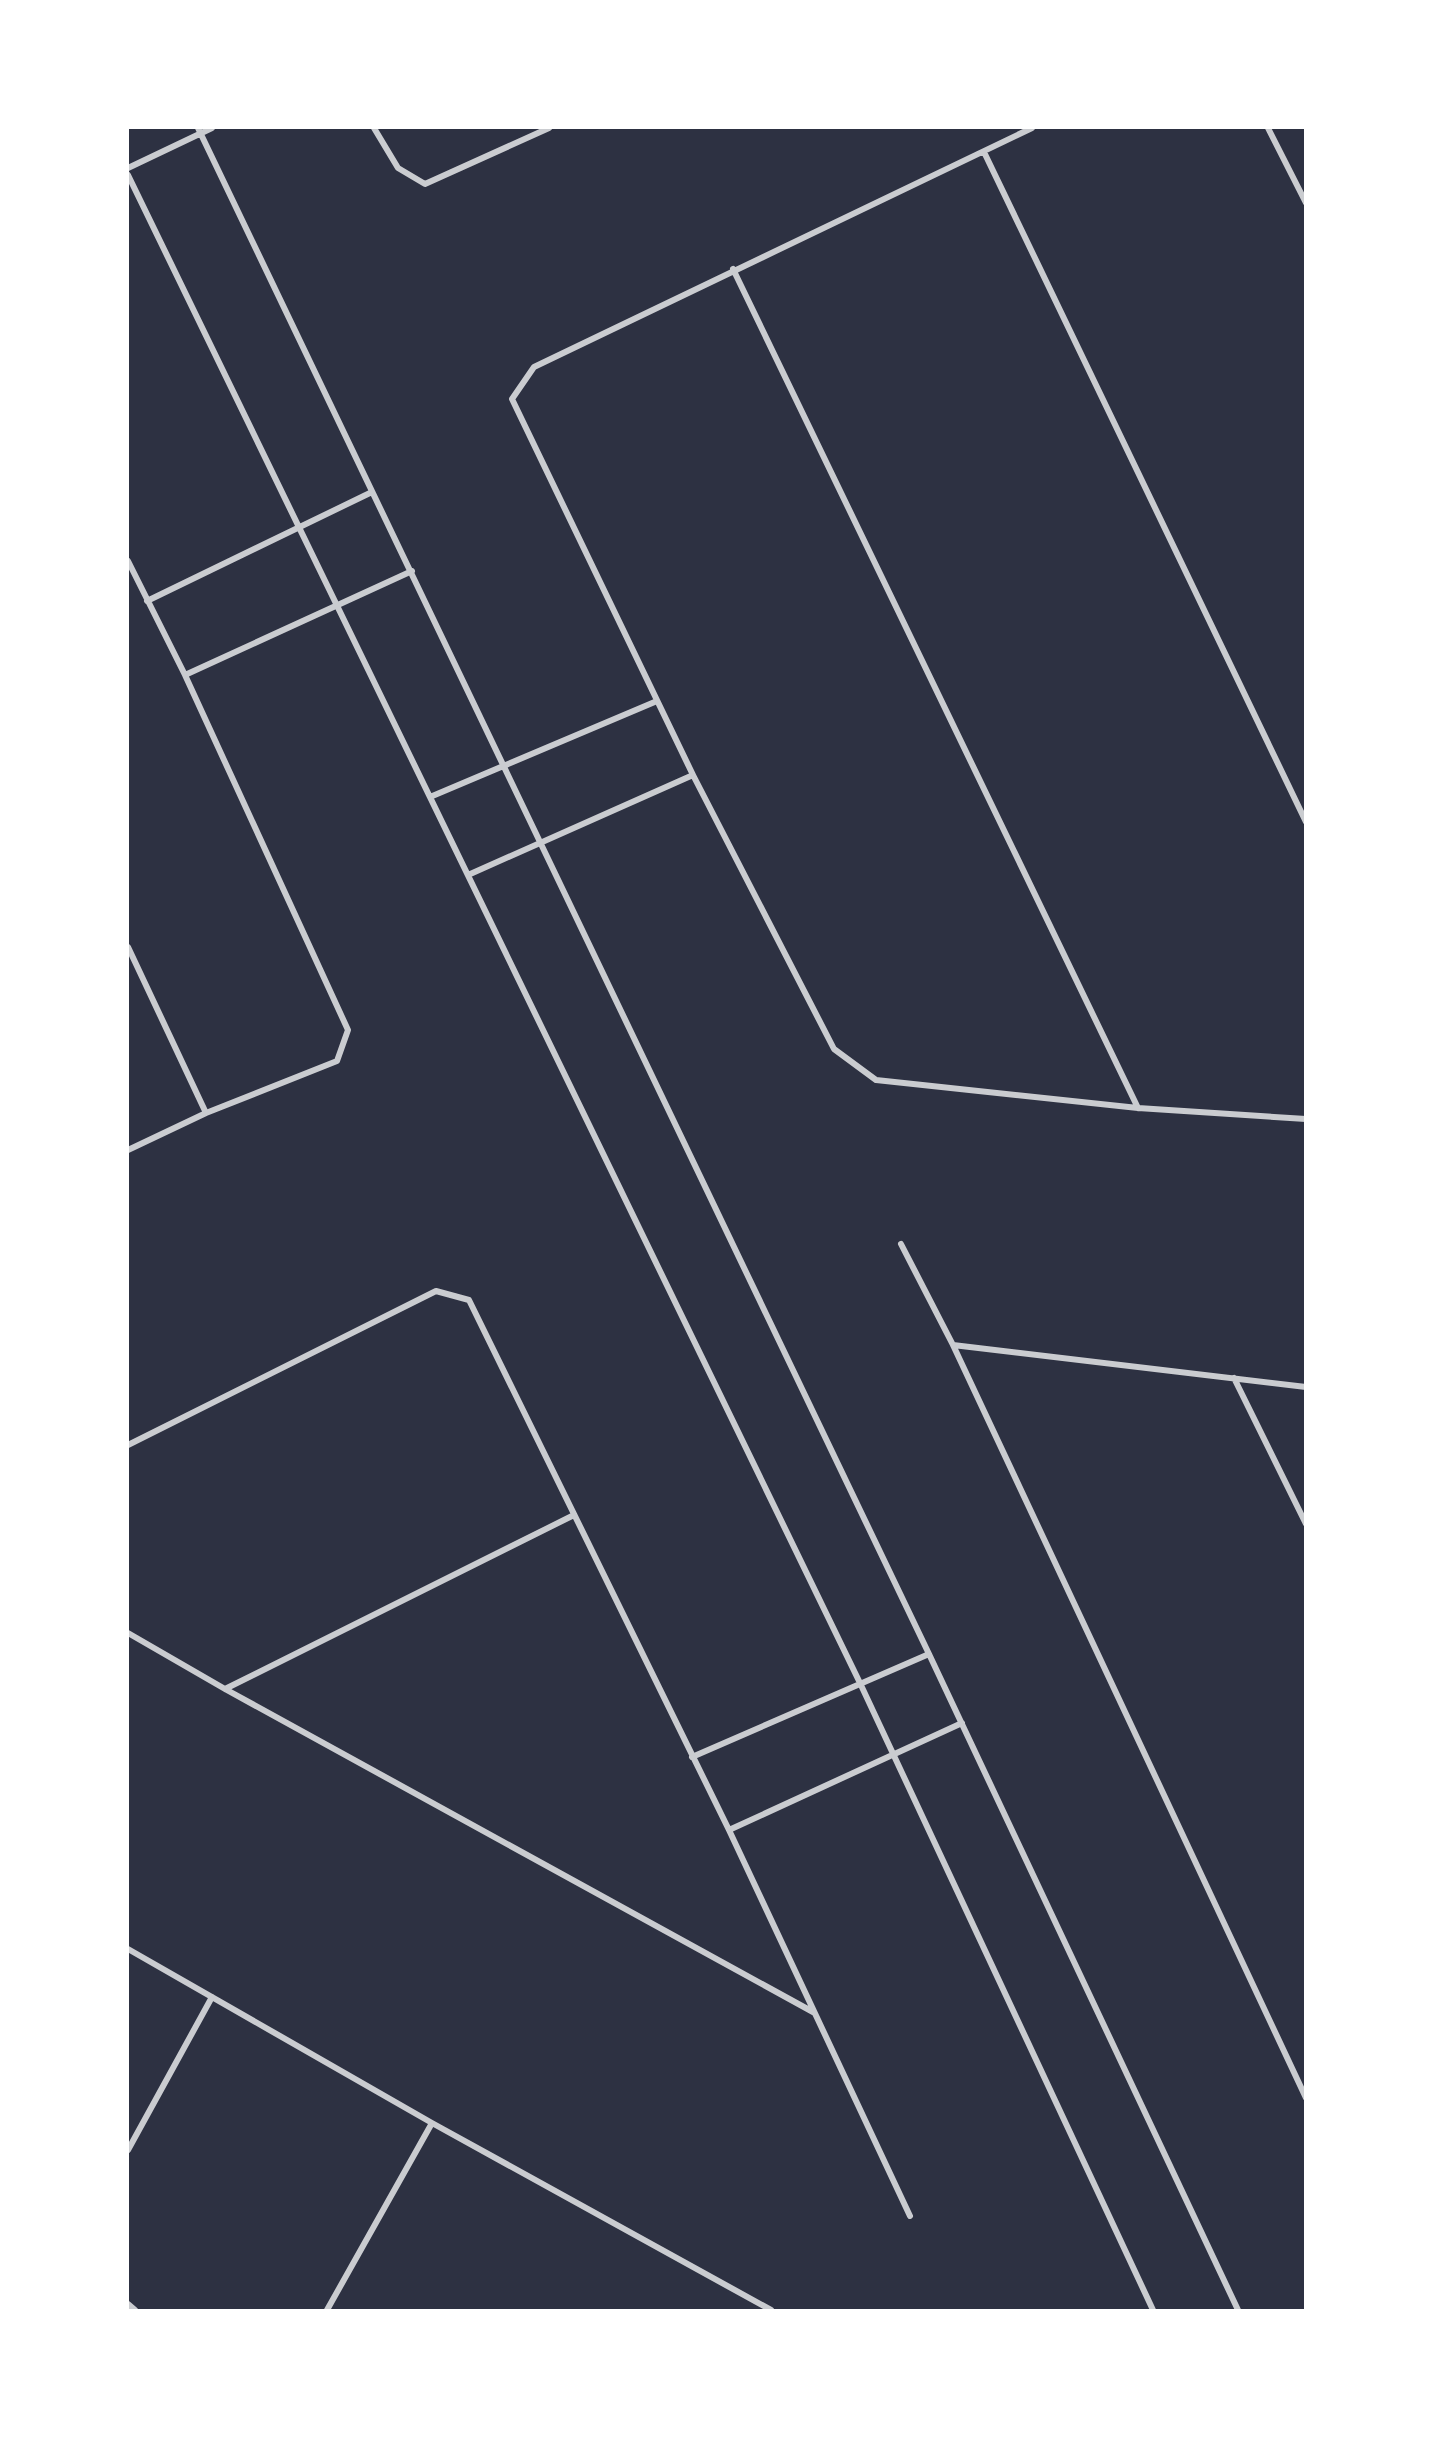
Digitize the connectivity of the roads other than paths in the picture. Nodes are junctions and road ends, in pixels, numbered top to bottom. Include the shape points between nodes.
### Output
1 (212, 128) edge
2 (374, 128) edge
3 (549, 128) edge
4 (1032, 128) edge
5 (1268, 128) edge
6 (199, 130) edge
7 (984, 152) junction
8 (128, 168) edge
9 (128, 175) edge
10 (1305, 204) edge
11 (734, 269) junction
12 (372, 492) junction
13 (298, 529) junction
14 (128, 561) edge
15 (412, 571) junction
16 (147, 601) junction
17 (336, 606) junction
18 (185, 675) junction
19 (657, 701) junction
20 (505, 766) junction
21 (693, 775) junction
22 (430, 798) junction
23 (1305, 822) edge
24 (541, 842) junction
25 (468, 875) junction
26 (128, 947) edge
27 (1138, 1108) junction
28 (206, 1113) junction
29 (1305, 1119) edge
30 (128, 1150) edge
31 (900, 1244) dead end
32 (953, 1345) junction
33 (1234, 1378) junction
34 (1305, 1387) edge
35 (128, 1445) edge
36 (574, 1515) junction
37 (1305, 1524) edge
38 (128, 1632) edge
39 (929, 1654) junction
40 (860, 1683) junction
41 (225, 1689) junction
42 (962, 1723) junction
43 (893, 1755) junction
44 (692, 1757) junction
45 (729, 1830) junction
46 (128, 1949) edge
47 (212, 1997) junction
48 (814, 2012) junction
49 (1305, 2098) edge
50 (432, 2123) junction
51 (128, 2150) edge
52 (910, 2216) dead end
53 (128, 2304) edge
54 (135, 2310) edge
55 (327, 2310) edge
56 (771, 2310) edge
57 (1153, 2310) edge
58 (1238, 2310) edge

1 - 6 street
2 - 3 street via 398,168 425,184
4 - 7 street
5 - 10 street
6 - 8 street
6 - 12 street
7 - 11 street
7 - 23 street
9 - 13 street
11 - 19 street via 534,367 512,399
11 - 27 street
12 - 13 street
12 - 15 street
13 - 16 street
13 - 17 street
14 - 16 street
15 - 17 street
15 - 20 street
16 - 18 street
17 - 18 street
17 - 22 street
18 - 28 street via 348,1030 337,1061
19 - 20 street
19 - 21 street
20 - 22 street
20 - 24 street
21 - 24 street
21 - 27 street via 834,1049 876,1080
22 - 25 street
24 - 25 street
24 - 39 street
25 - 40 street
26 - 28 street
27 - 29 street
28 - 30 street
31 - 32 street
32 - 33 street
32 - 49 street
33 - 34 street
33 - 37 street
35 - 36 street via 436,1291 470,1300
36 - 41 street
36 - 44 street
38 - 41 street
39 - 40 street
39 - 42 street
40 - 43 street
40 - 44 street
41 - 48 street
42 - 43 street
42 - 58 street
43 - 45 street
43 - 57 street
44 - 45 street
45 - 48 street
46 - 47 street
47 - 50 street
47 - 51 street
48 - 52 street
50 - 55 street
50 - 56 street
53 - 54 street

